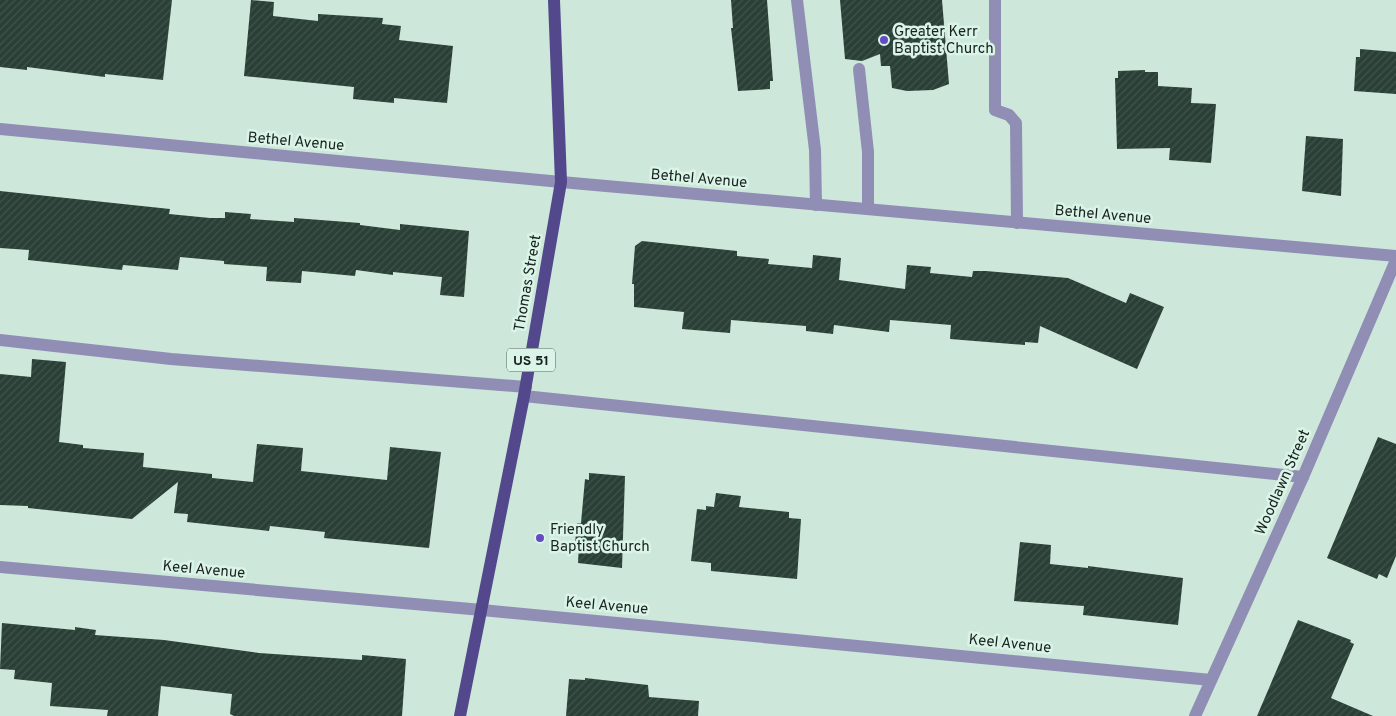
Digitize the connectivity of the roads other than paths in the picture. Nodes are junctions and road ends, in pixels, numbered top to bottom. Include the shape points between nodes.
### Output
1 (554, 0) edge
2 (797, 0) edge
3 (995, 0) edge
4 (859, 69) dead end
5 (0, 129) edge
6 (561, 182) junction
7 (816, 205) junction
8 (868, 209) junction
9 (1017, 223) junction
10 (1396, 256) edge
11 (1396, 260) edge
12 (0, 340) edge
13 (525, 391) junction
14 (1303, 477) junction
15 (0, 567) edge
16 (482, 610) junction
17 (1211, 680) junction
18 (460, 716) edge
19 (1194, 716) edge

1 - 6 main road, Thomas Street / US 51
2 - 7 street via 815,150
3 - 9 street via 995,110 1008,115 1016,123
4 - 8 street via 868,152
5 - 6 street, Bethel Avenue
6 - 7 street, Bethel Avenue
6 - 13 main road, Thomas Street / US 51
7 - 8 street, Bethel Avenue
8 - 9 street, Bethel Avenue
9 - 10 street, Bethel Avenue
11 - 14 street, Woodlawn Street
12 - 13 street
13 - 14 street
13 - 16 main road, Thomas Street / US 51
14 - 17 street, Woodlawn Street
15 - 16 street, Keel Avenue
16 - 17 street, Keel Avenue
16 - 18 main road, Thomas Street / US 51
17 - 19 street, Woodlawn Street

